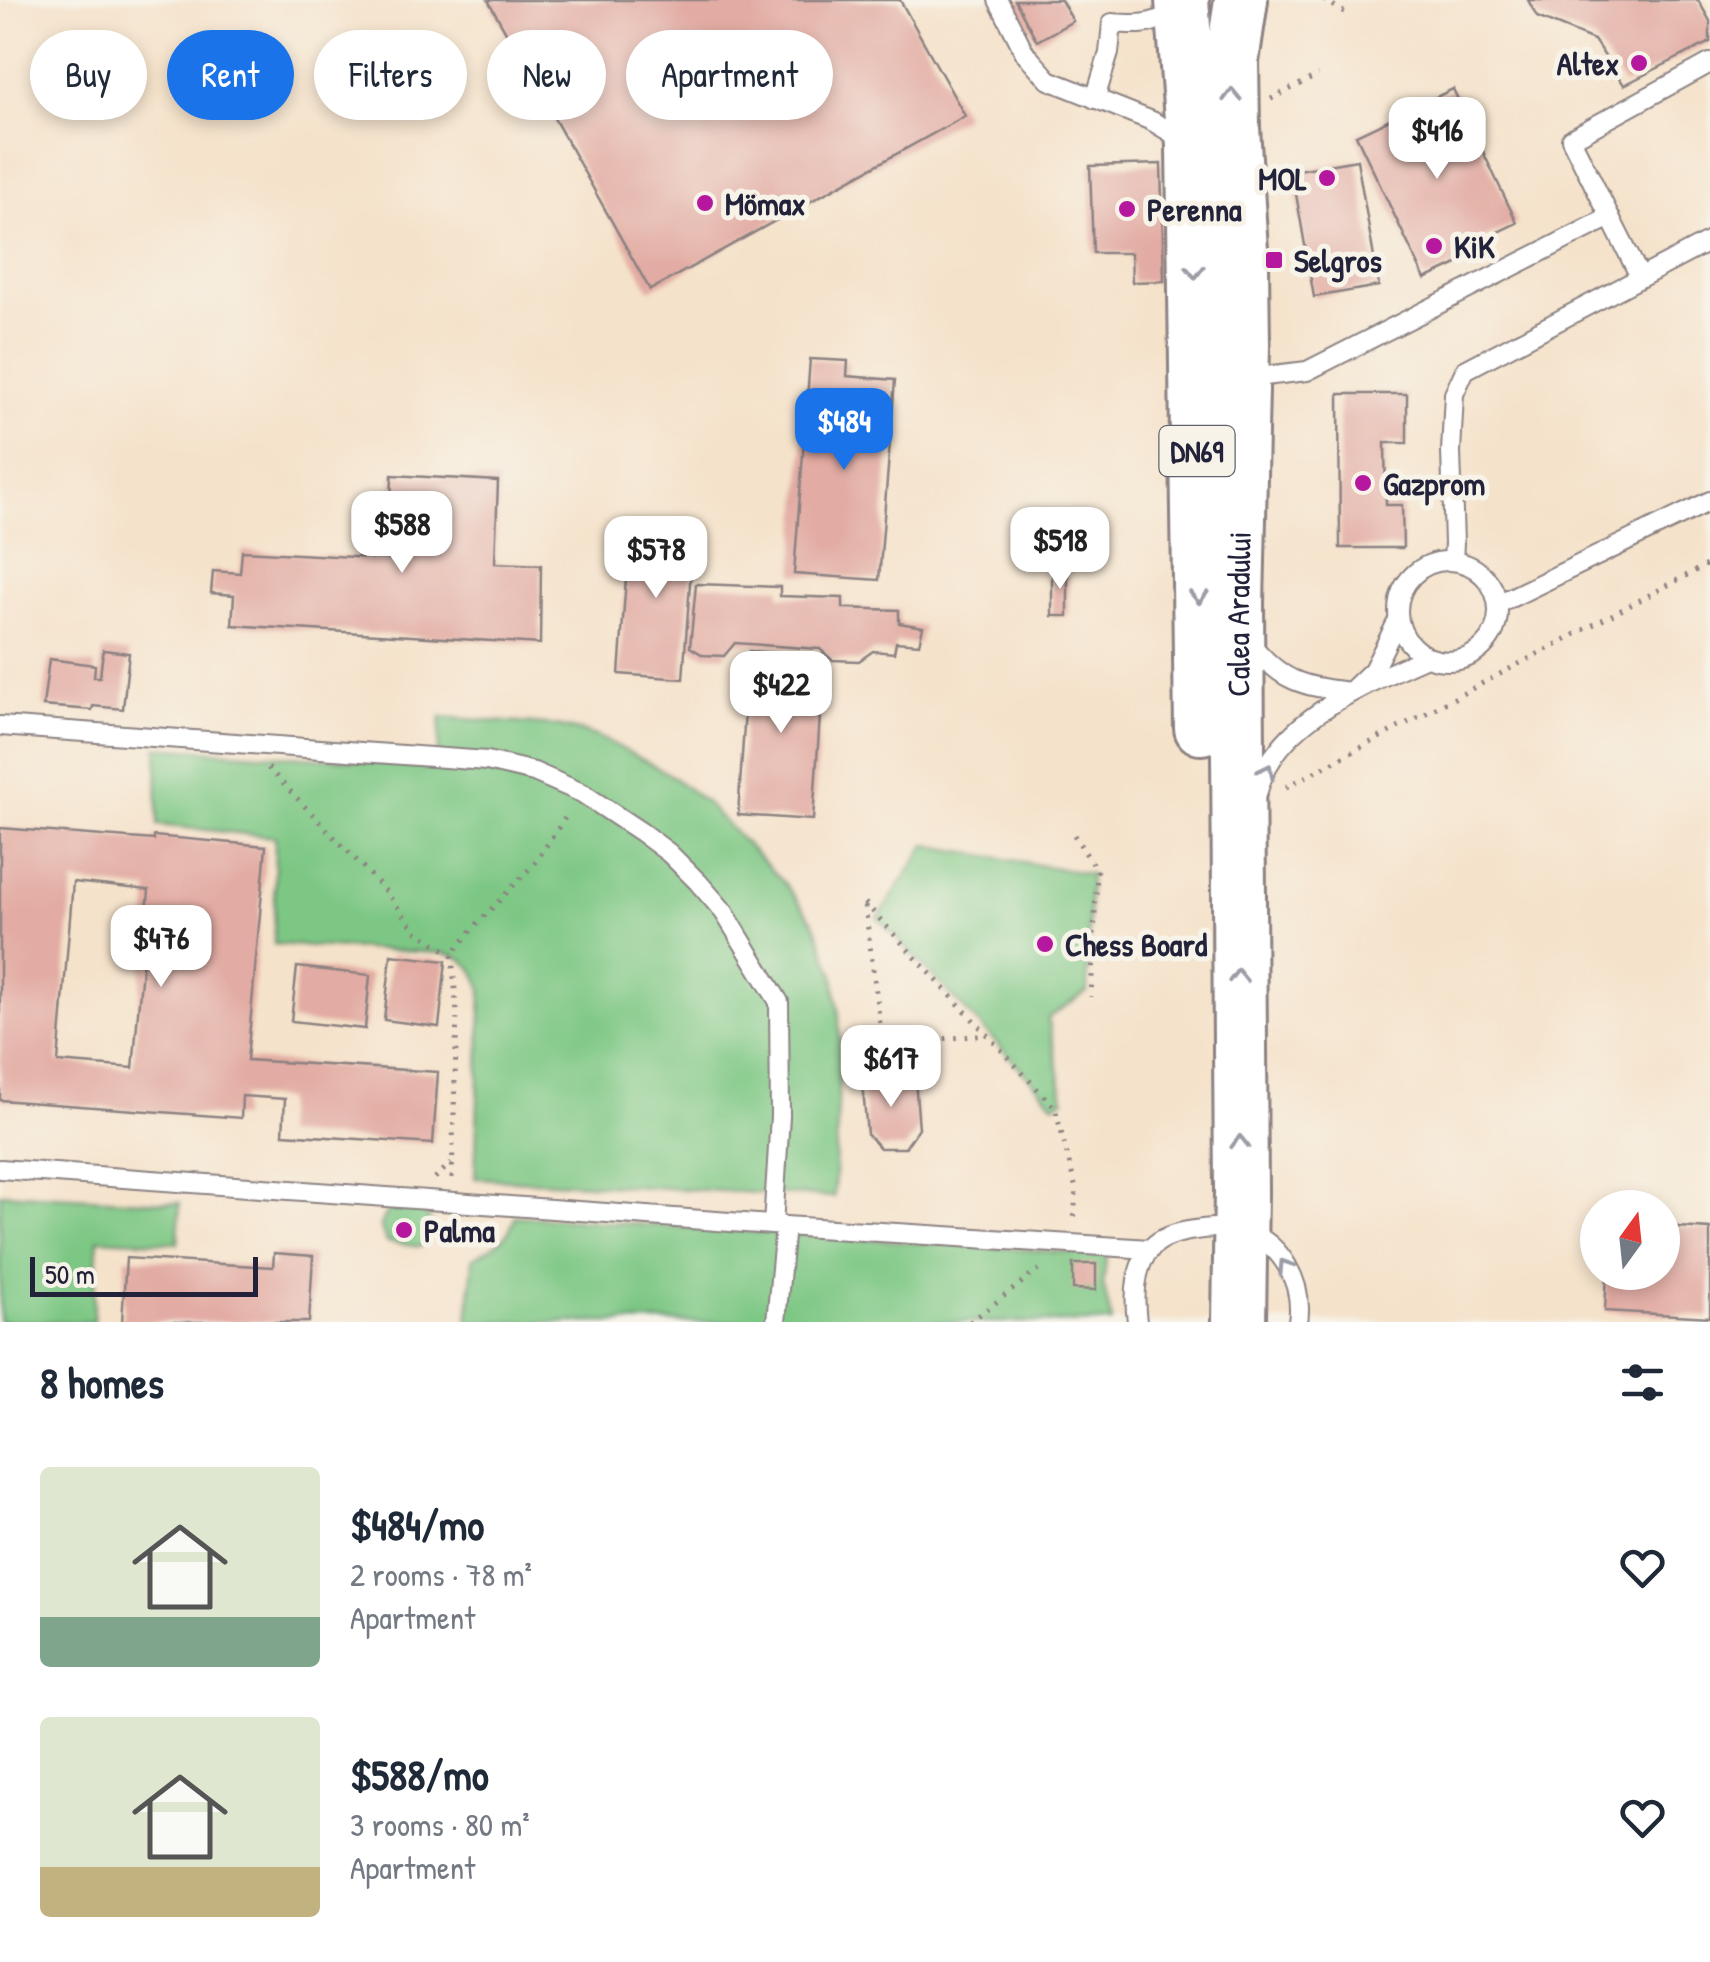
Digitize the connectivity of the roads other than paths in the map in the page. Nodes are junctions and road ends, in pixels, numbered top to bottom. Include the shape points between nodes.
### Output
1 (998, 0) edge
2 (1241, 0) edge
3 (1182, 4) edge
4 (1710, 63) edge
5 (1095, 99) junction
6 (1193, 146) junction
7 (1610, 217) junction
8 (1710, 242) edge
9 (1640, 277) junction
10 (1243, 378) junction
11 (1710, 501) edge
12 (1453, 560) junction
13 (1236, 604) junction
14 (1498, 604) junction
15 (1398, 620) junction
16 (1426, 657) junction
17 (1350, 692) junction
18 (0, 726) edge
19 (1237, 899) junction
20 (0, 1169) edge
21 (779, 1226) junction
22 (1225, 1229) junction
23 (1150, 1249) junction
24 (776, 1322) edge
25 (1137, 1322) edge
26 (1206, 1322) edge
27 (1239, 1322) edge
28 (1298, 1322) edge

1 - 5 lane via 1025,53 1048,80
10 -> 2 main road, Calea Aradului / DN69 via 1232,62
3 - 5 lane via 1156,23 1112,22
3 - 6 main road, Calea Aradului / DN69
4 - 7 lane via 1571,139
5 - 6 lane
6 -> 22 main road, Calea Aradului / DN69
7 - 9 lane
7 - 10 lane via 1307,372
8 - 9 lane
9 - 12 lane via 1464,370 1454,394
10 - 13 main road, Calea Aradului / DN69
11 - 14 lane
12 - 14 lane via 1483,575
12 - 15 lane via 1415,572 1397,607
13 - 17 lane via 1248,641 1268,664 1294,682
13 - 19 main road, Calea Aradului / DN69
14 - 16 lane via 1490,639 1478,652 1462,660
15 - 16 lane via 1403,635
15 - 17 lane via 1373,670
16 - 17 lane
19 -> 17 lane via 1262,773 1306,722
18 - 21 lane via 487,760 582,793 698,882 779,1002
22 -> 19 main road, Calea Aradului / DN69
20 - 21 lane
21 - 23 lane
21 - 24 lane
22 - 23 lane via 1181,1232
22 - 26 main road, Calea Aradului / DN69
22 - 27 main road, Calea Aradului / DN69
28 -> 22 lane via 1290,1270 1271,1246
23 - 25 lane via 1138,1279

